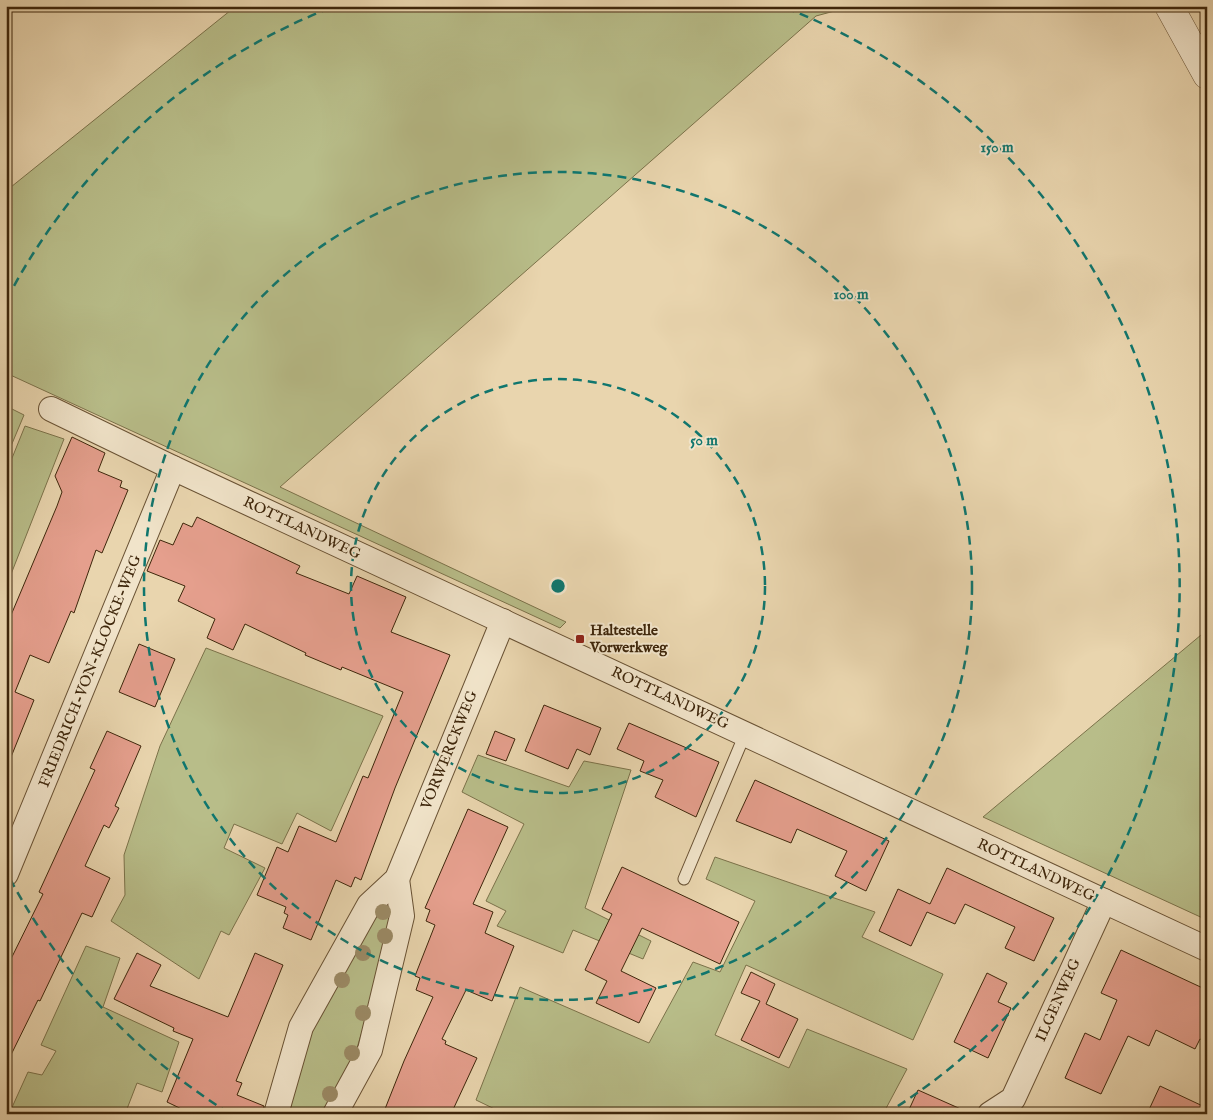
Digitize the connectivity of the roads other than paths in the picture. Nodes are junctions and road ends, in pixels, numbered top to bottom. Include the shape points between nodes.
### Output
1 (1169, 6) edge
2 (1199, 42) edge
3 (1207, 75) edge
4 (51, 409) dead end
5 (173, 468) junction
6 (502, 621) junction
7 (745, 734) junction
8 (6, 874) edge
9 (397, 879) junction
10 (684, 879) dead end
11 (1104, 901) junction
12 (1207, 949) edge
13 (1015, 1107) edge
14 (276, 1114) edge
15 (335, 1114) edge
16 (990, 1114) edge

1 - 2 street
2 - 3 street
4 - 5 street, ROTTLANDWEG
5 - 6 street, ROTTLANDWEG
5 - 8 street, FRIEDRICH-VON-KLOCKE-WEG
6 - 7 street, ROTTLANDWEG
6 - 9 street, VORWERCKWEG
7 - 10 lane
7 - 11 street, ROTTLANDWEG
9 - 14 street, VORWERCKWEG via 369,905 301,1027
9 - 15 street, VORWERCKWEG via 402,916 370,1050
11 - 12 street, ROTTLANDWEG
11 - 13 street, ILGENWEG
13 - 16 street, ILGENWEG

